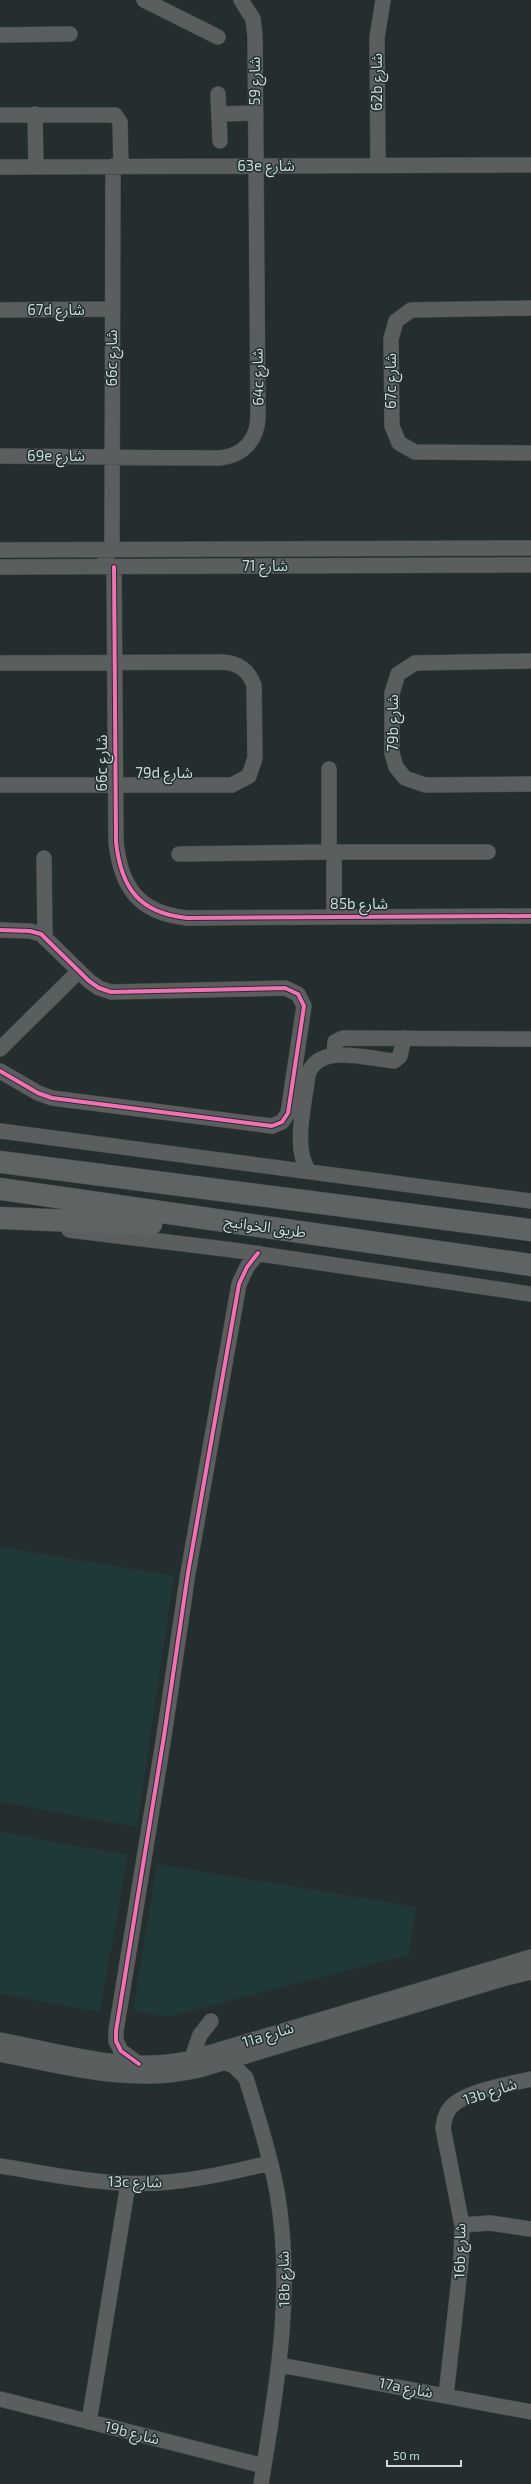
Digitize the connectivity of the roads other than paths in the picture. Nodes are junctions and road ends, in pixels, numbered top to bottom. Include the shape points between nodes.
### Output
1 (241, 0) edge
2 (383, 0) edge
3 (149, 1) edge
4 (70, 34) dead end
5 (0, 35) edge
6 (218, 37) dead end
7 (218, 94) dead end
8 (34, 114) junction
9 (218, 114) junction
10 (256, 114) junction
11 (0, 115) edge
12 (220, 141) dead end
13 (378, 165) junction
14 (531, 165) edge
15 (117, 166) junction
16 (256, 166) junction
17 (0, 167) edge
18 (36, 167) junction
19 (531, 308) edge
20 (112, 309) junction
21 (0, 310) edge
22 (531, 454) edge
23 (0, 456) edge
24 (113, 456) junction
25 (531, 548) edge
26 (0, 550) edge
27 (112, 550) junction
28 (531, 566) edge
29 (0, 567) edge
30 (39, 567) junction
31 (114, 567) junction
32 (531, 661) edge
33 (0, 663) edge
34 (113, 663) junction
35 (330, 770) dead end
36 (531, 784) edge
37 (0, 785) edge
38 (114, 785) junction
39 (330, 851) junction
40 (488, 852) dead end
41 (180, 854) dead end
42 (44, 858) dead end
43 (330, 916) junction
44 (531, 916) edge
45 (188, 918) joint
46 (0, 930) edge
47 (44, 936) junction
48 (79, 971) junction
49 (404, 1038) junction
50 (531, 1039) edge
51 (0, 1049) edge
52 (334, 1055) junction
53 (0, 1071) edge
54 (0, 1131) edge
55 (0, 1162) edge
56 (309, 1171) junction
57 (0, 1189) edge
58 (531, 1202) edge
59 (184, 1216) junction
60 (0, 1218) edge
61 (0, 1223) edge
62 (531, 1230) edge
63 (233, 1250) junction
64 (258, 1253) junction
65 (531, 1265) edge
66 (239, 1284) junction
67 (531, 1294) edge
68 (531, 1957) edge
69 (531, 1972) edge
70 (531, 1983) edge
71 (211, 2021) dead end
72 (115, 2036) junction
73 (308, 2037) junction
74 (0, 2040) edge
75 (257, 2052) junction
76 (0, 2054) edge
77 (192, 2058) junction
78 (89, 2059) junction
79 (0, 2062) edge
80 (224, 2062) junction
81 (139, 2064) junction
82 (185, 2073) junction
83 (246, 2078) junction
84 (531, 2079) edge
85 (450, 2108) joint
86 (270, 2163) junction
87 (0, 2166) edge
88 (128, 2184) junction
89 (462, 2225) junction
90 (531, 2229) edge
91 (280, 2365) junction
92 (446, 2396) junction
93 (0, 2399) edge
94 (531, 2412) edge
95 (88, 2422) junction
96 (264, 2466) junction
97 (260, 2484) edge

1 - 10 street, شارع 59 via 249,11 255,27
2 - 13 street, 62b شارع via 377,38
3 - 6 street
4 - 5 street
7 - 9 street
8 - 11 street
8 - 15 street, 66c شارع via 115,115 120,122
8 - 18 street
9 - 10 street
9 - 12 street
10 - 16 street, شارع 59
13 - 14 street, 63e شارع
13 - 16 street, 63e شارع
15 - 16 street, 63e شارع
15 - 18 street, 63e شارع
15 - 20 street, 66c شارع
16 - 24 street, 64c شارع via 258,417 255,435 245,449 228,457
17 - 18 street, 63e شارع
19 - 22 street, 67c شارع via 411,310 396,321 392,329 390,369 392,426 395,438 403,447 421,453
20 - 21 street, 67d شارع
20 - 24 street, 66c شارع
23 - 24 street, 69e شارع
24 - 27 street, 66c شارع
25 - 27 street, شارع 71
26 - 27 street, شارع 71
27 - 30 street via 101,557 42,558 38,562
28 - 31 street, شارع 71
29 - 30 street, شارع 71
30 - 31 street, شارع 71
31 - 34 street, 66c شارع
32 - 36 street, 79b شارع via 422,662 408,665 398,674 392,686 392,720 393,760 400,773 411,781 425,785
33 - 34 street, 79d شارع
34 - 38 street, 66c شارع
34 - 38 street, 79d شارع via 231,662 246,670 251,677 255,694 255,765 244,781 232,785
35 - 39 street
37 - 38 street, 79d شارع
38 - 45 street, 66c شارع via 118,859 122,875 130,890 141,902 155,911
39 - 40 street
39 - 41 street
39 - 43 street
42 - 47 street
43 - 44 street, 85b شارع
43 - 45 street, 85b شارع
46 - 47 street via 34,931
47 - 48 street
48 - 51 street
48 - 53 street via 99,988 118,992 285,988 294,991 301,997 304,1011 289,1108 285,1118 277,1125 267,1126 59,1099 38,1093
49 - 50 street
49 - 52 street via 340,1038 335,1042
49 - 52 street via 400,1056 394,1061
52 - 56 street via 317,1060 308,1075 300,1146 302,1160
54 - 56 street
55 - 62 highway, طريق الخوانيج
56 - 58 street
57 - 59 highway, طريق الخوانيج
59 - 60 highway via 166,1223 153,1224
59 - 65 highway, طريق الخوانيج
61 - 63 street
63 - 64 street
63 - 66 street
64 - 66 street
64 - 67 street
66 - 72 street via 188,1572
68 - 77 street, 11a شارع
69 - 73 street, 11a شارع
70 - 73 street, 11a شارع via 491,1991 342,2037
71 - 77 street via 200,2035
72 - 78 street via 105,2050
72 - 81 street via 121,2051
73 - 75 street, 11a شارع
74 - 78 street, 11a شارع
75 - 80 street, 11a شارع
75 - 83 street
76 - 82 street, 11a شارع via 112,2076 149,2077
77 - 81 street, 11a شارع
78 - 81 street, 11a شارع
79 - 82 street via 108,2084 138,2087 166,2086
80 - 82 street, 11a شارع
80 - 83 street
83 - 86 street, 18b شارع
84 - 85 street, 13b شارع via 473,2095
85 - 89 street, 16b شارع via 444,2118 443,2128
86 - 88 street, 13c شارع via 190,2180
86 - 91 street, 18b شارع via 284,2249 285,2307
87 - 88 street, 13c شارع
88 - 95 street
89 - 90 street via 490,2223
89 - 92 street, 16b شارع via 461,2268
91 - 92 street, 17a شارع
91 - 96 street, 18b شارع
92 - 94 street, 17a شارع
93 - 95 street, 19b شارع
95 - 96 street, 19b شارع
96 - 97 street, 18b شارع

